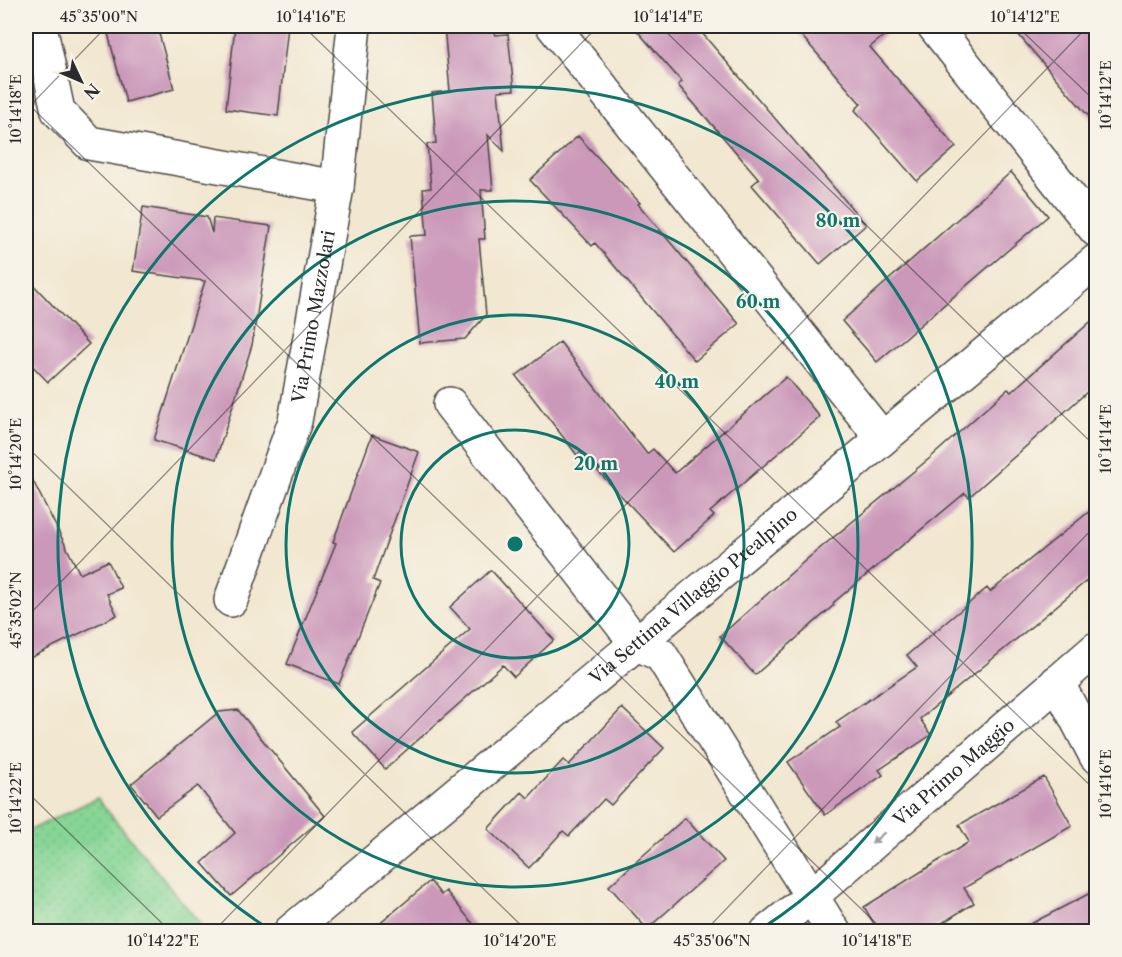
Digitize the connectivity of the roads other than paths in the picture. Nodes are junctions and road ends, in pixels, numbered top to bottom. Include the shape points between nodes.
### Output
1 (40, 26) edge
2 (354, 26) edge
3 (553, 26) edge
4 (934, 26) edge
5 (337, 187) junction
6 (1096, 230) edge
7 (1096, 261) edge
8 (450, 404) dead end
9 (882, 438) junction
10 (231, 600) dead end
11 (636, 643) junction
12 (1096, 649) edge
13 (1057, 682) junction
14 (1096, 756) edge
15 (813, 895) junction
16 (290, 932) edge
17 (767, 932) edge
18 (834, 932) edge

1 - 5 street via 58,111 89,143
2 - 5 street, Via Primo Mazzolari
3 - 9 street
4 - 6 street
5 - 10 street, Via Primo Mazzolari via 295,421
7 - 9 street, Via Settima Villaggio Prealpino
8 - 11 street
9 - 11 street, Via Settima Villaggio Prealpino
11 - 15 street via 661,655
11 - 16 street, Via Settima Villaggio Prealpino
12 - 13 street, Via Primo Maggio
13 - 14 street
13 -> 15 street, Via Primo Maggio
15 - 17 street, Via Primo Maggio
15 - 18 street

